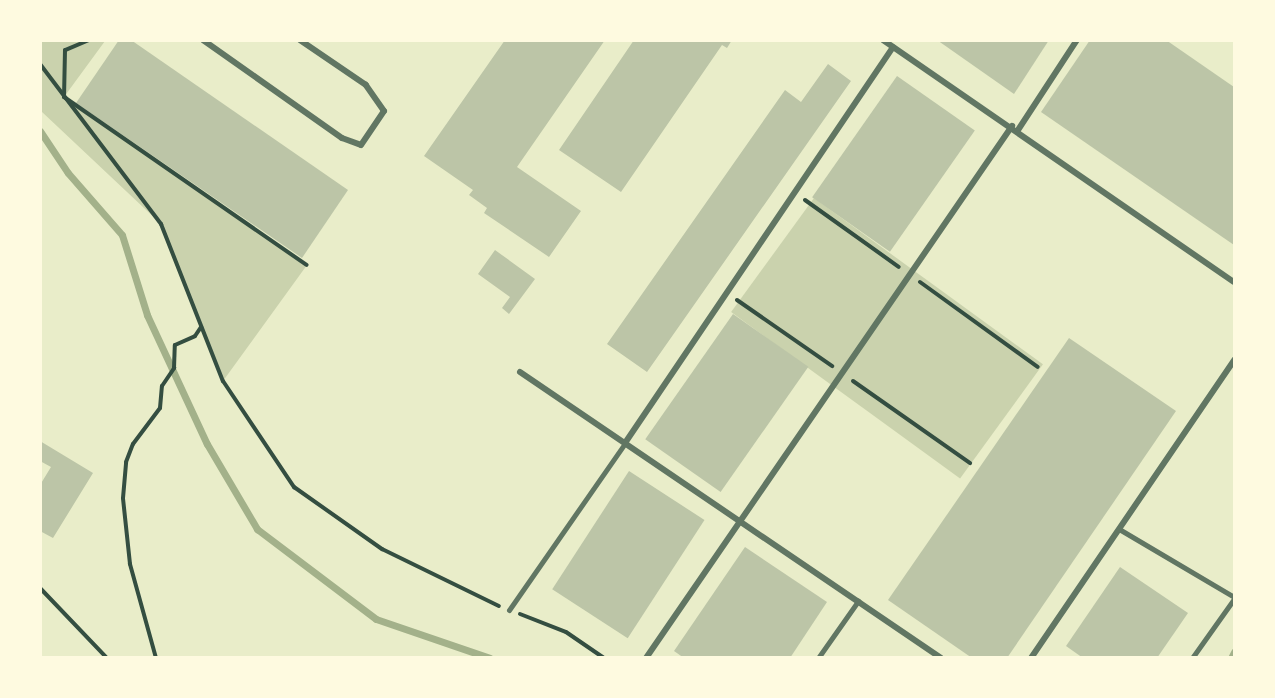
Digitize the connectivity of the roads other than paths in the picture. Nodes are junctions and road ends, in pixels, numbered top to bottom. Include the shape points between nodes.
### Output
1 (203, 40) edge
2 (300, 40) edge
3 (883, 40) edge
4 (1077, 40) edge
5 (893, 47) junction
6 (1015, 128) junction
7 (1234, 282) edge
8 (1234, 360) edge
9 (520, 372) dead end
10 (625, 443) junction
11 (738, 519) junction
12 (1119, 529) junction
13 (1234, 598) edge
14 (858, 601) junction
15 (509, 610) road end
16 (646, 657) edge
17 (818, 657) edge
18 (941, 657) edge
19 (1032, 657) edge
20 (1192, 657) edge

1 - 2 street via 342,138 361,145 384,111 366,84
3 - 5 street
4 - 6 street
5 - 6 street
5 - 10 street
6 - 7 street
6 - 11 street
8 - 12 street
9 - 10 street
10 - 11 street
10 - 15 street
11 - 14 street
11 - 16 street
12 - 13 street
12 - 19 street
13 - 20 street
14 - 17 street
14 - 18 street

